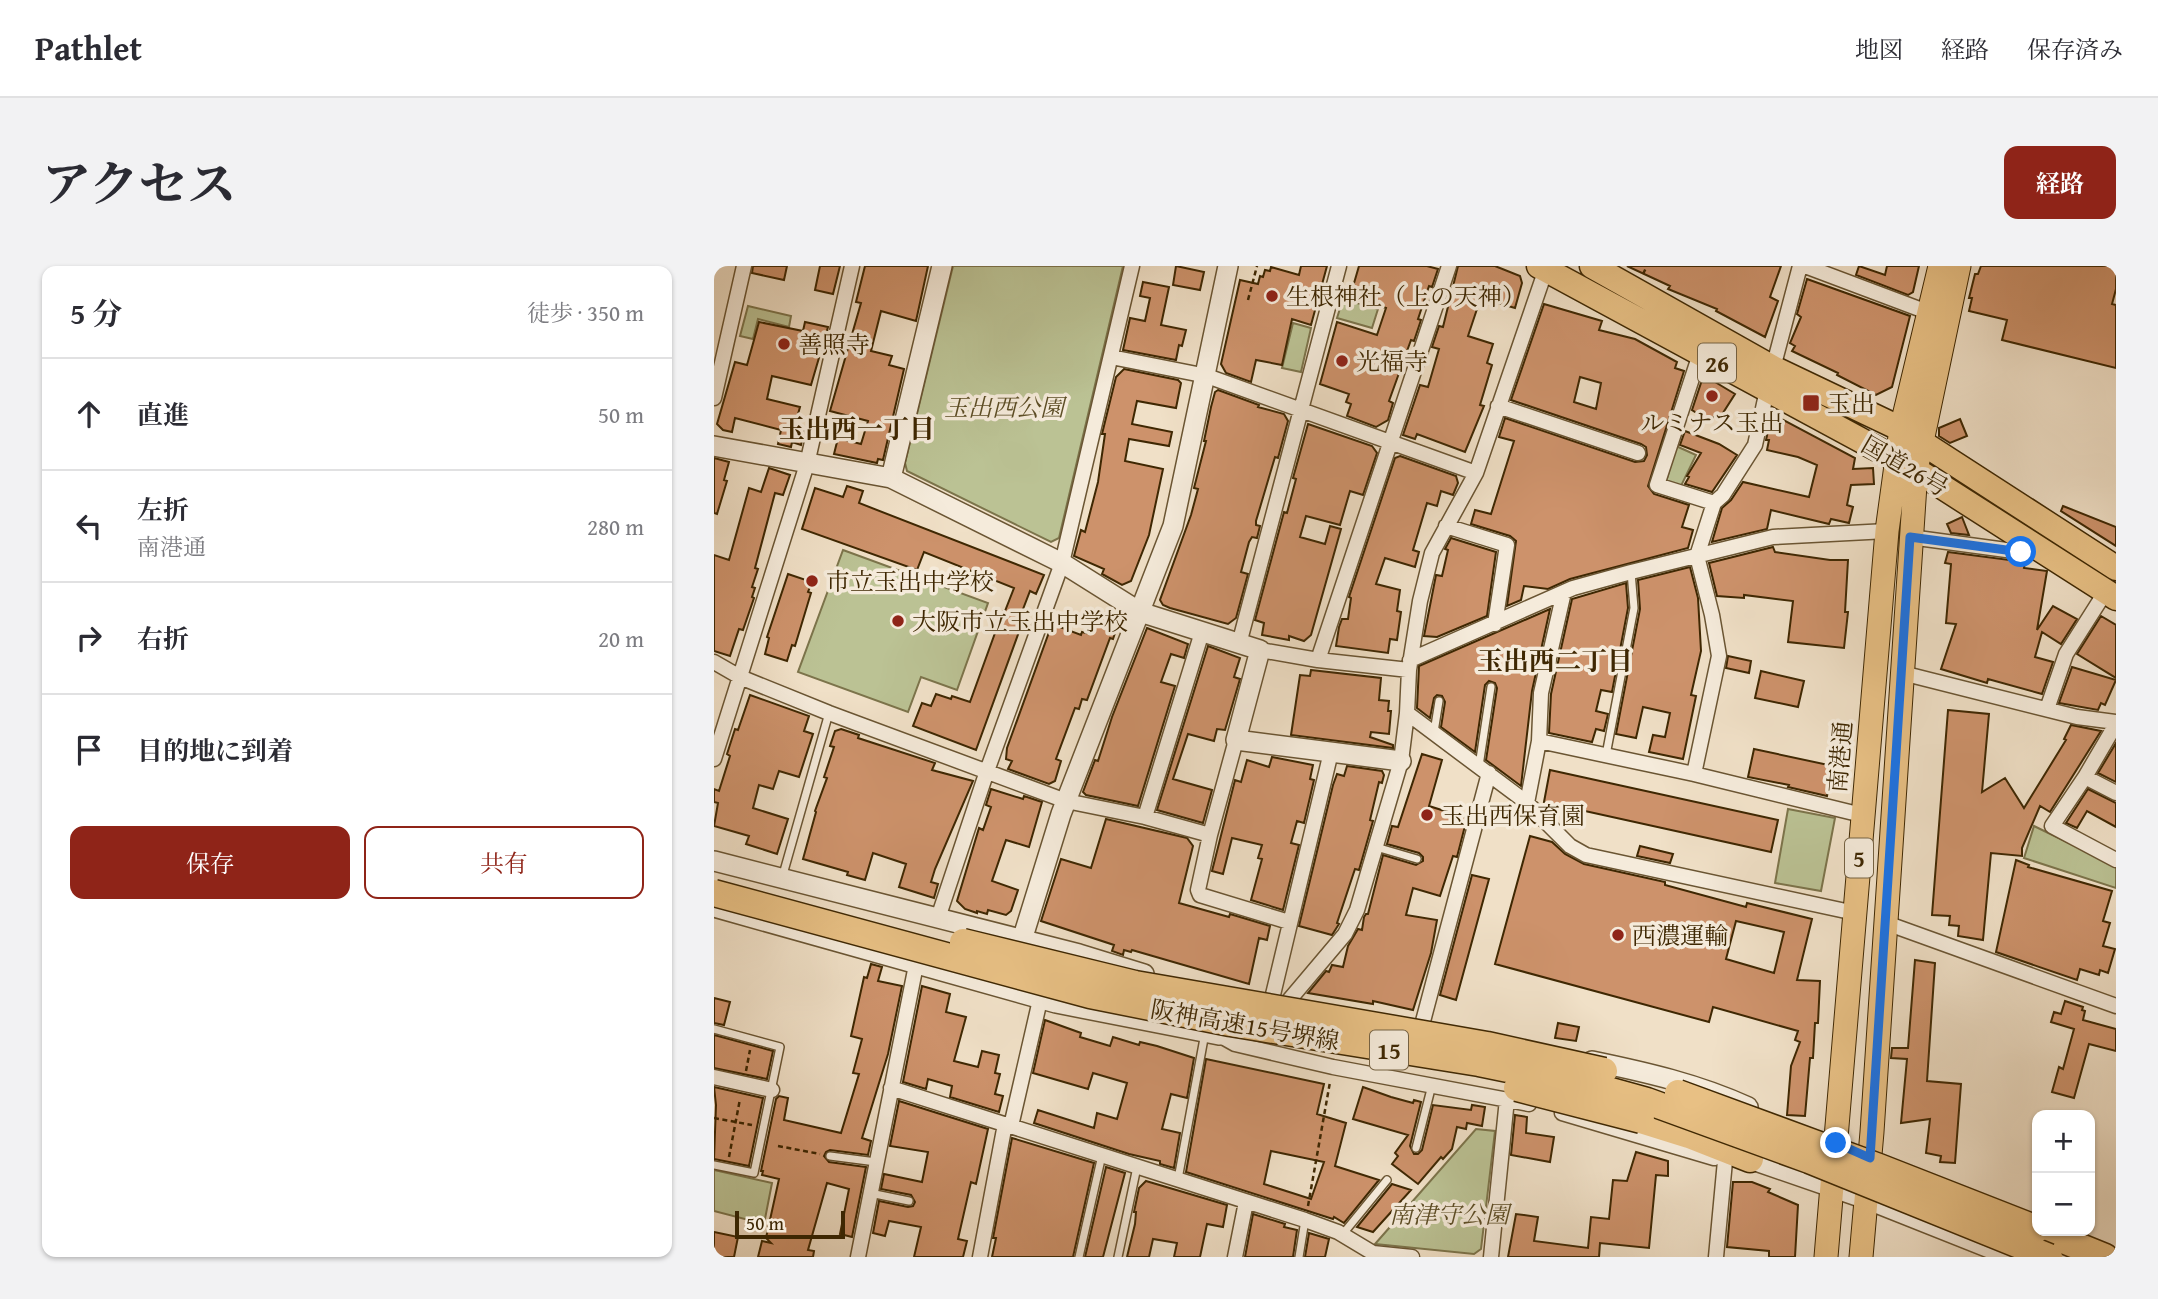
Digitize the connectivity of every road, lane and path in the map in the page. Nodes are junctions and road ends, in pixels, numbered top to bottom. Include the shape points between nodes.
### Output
1 (744, 266) edge
2 (852, 266) edge
3 (942, 266) edge
4 (1132, 266) edge
5 (1228, 266) edge
6 (1257, 266) edge
7 (1339, 266) edge
8 (1449, 266) edge
9 (1591, 266) edge
10 (1802, 266) edge
11 (1940, 266) edge
12 (1959, 266) edge
13 (1544, 267) edge
14 (1248, 300) dead end
15 (1930, 313) junction
16 (1700, 354) junction
17 (1111, 357) junction
18 (1207, 376) junction
19 (1770, 379) junction
20 (714, 397) edge
21 (1498, 406) junction
22 (1301, 408) junction
23 (1910, 435) junction
24 (1389, 442) junction
25 (714, 446) edge
26 (1638, 453) dead end
27 (807, 464) junction
28 (1905, 465) junction
29 (1476, 472) junction
30 (891, 478) junction
31 (1714, 503) junction
32 (1446, 526) junction
33 (1887, 531) junction
34 (1910, 537) junction
35 (2035, 545) junction
36 (1696, 556) junction
37 (1062, 563) junction
38 (2116, 568) edge
39 (1631, 572) junction
40 (1564, 592) junction
41 (2111, 594) edge
42 (1140, 612) junction
43 (1495, 624) junction
44 (1202, 632) junction
45 (1239, 644) junction
46 (1260, 650) junction
47 (1318, 660) junction
48 (714, 662) edge
49 (1410, 665) junction
50 (1902, 673) junction
51 (740, 677) junction
52 (1491, 687) dead end
53 (1439, 701) dead end
54 (2047, 709) junction
55 (829, 713) junction
56 (1407, 713) junction
57 (2116, 723) edge
58 (719, 724) edge
59 (1434, 733) junction
60 (1236, 740) junction
61 (1539, 741) junction
62 (1331, 752) junction
63 (1606, 755) junction
64 (714, 760) edge
65 (1401, 761) junction
66 (1484, 770) junction
67 (987, 771) junction
68 (1694, 774) junction
69 (2085, 777) junction
70 (2116, 793) edge
71 (1066, 801) junction
72 (1527, 803) junction
73 (1862, 815) junction
74 (1145, 817) junction
75 (1210, 835) junction
76 (1376, 847) junction
77 (1417, 859) dead end
78 (2116, 860) edge
79 (714, 861) edge
80 (714, 875) edge
81 (782, 878) junction
82 (714, 893) edge
83 (714, 907) edge
84 (1855, 913) junction
85 (938, 918) junction
86 (1289, 922) junction
87 (1886, 923) junction
88 (1022, 941) junction
89 (916, 965) junction
90 (1005, 990) junction
91 (1090, 995) junction
92 (1040, 1000) junction
93 (1278, 1004) junction
94 (2116, 1006) edge
95 (1422, 1026) junction
96 (714, 1029) edge
97 (1212, 1034) junction
98 (752, 1039) junction
99 (1333, 1067) junction
100 (714, 1077) edge
101 (743, 1083) junction
102 (1432, 1085) junction
103 (891, 1088) junction
104 (772, 1090) junction
105 (1507, 1098) junction
106 (714, 1118) edge
107 (736, 1122) junction
108 (1008, 1125) junction
109 (764, 1128) junction
110 (1836, 1143) junction
111 (778, 1146) dead end
112 (1416, 1148) dead end
113 (1102, 1155) junction
114 (830, 1156) joint
115 (1870, 1158) junction
116 (1737, 1160) junction
117 (876, 1163) junction
118 (714, 1165) edge
119 (727, 1167) junction
120 (1137, 1167) junction
121 (1178, 1180) junction
122 (1387, 1180) dead end
123 (1832, 1189) junction
124 (870, 1193) junction
125 (1866, 1199) junction
126 (909, 1201) dead end
127 (1246, 1202) junction
128 (1306, 1220) junction
129 (2032, 1221) edge
130 (2032, 1227) edge
131 (1342, 1234) junction
132 (2054, 1236) edge
133 (2068, 1236) edge
134 (1373, 1255) edge
135 (858, 1257) edge
136 (980, 1257) edge
137 (1079, 1257) edge
138 (1118, 1257) edge
139 (1235, 1257) edge
140 (1299, 1257) edge
141 (1412, 1257) edge
142 (1491, 1257) edge
143 (1716, 1257) edge
144 (1826, 1257) edge
145 (1861, 1257) edge
146 (2012, 1257) edge
147 (2049, 1257) edge
148 (2105, 1257) edge
149 (2116, 1257) edge

1 - 20 street
2 - 27 street
3 - 30 street
4 - 17 street
5 - 18 street
6 - 14 path
7 - 22 street
8 - 24 street
9 - 19 highway, 国道26号 / 26
10 - 15 street
10 - 19 street
11 - 15 main road, 南港通 / 5
12 - 23 main road, 南港通 / 5
13 - 16 highway, 国道26号 / 26
13 - 21 street
15 - 23 main road, 南港通 / 5
16 - 19 highway, 国道26号 / 26
16 - 31 street via 1657,485
17 - 18 street
17 - 37 street
18 - 22 street
18 - 42 street via 1173,526
19 - 23 highway, 国道26号 / 26
19 - 28 highway, 国道26号 / 26
19 - 31 street via 1755,445
21 - 26 street
21 - 29 street
22 - 24 street
22 - 45 street
23 - 28 main road, 南港通 / 5
23 - 38 highway, 国道26号 / 26
24 - 29 street
24 - 47 street
25 - 27 street
27 - 30 street
27 - 51 street
28 - 33 main road, 南港通 / 5
28 - 34 main road, 南港通 / 5
28 - 35 highway, 国道26号 / 26
29 - 32 street
30 - 37 street
31 - 36 street
32 - 43 street via 1507,545
32 - 49 street via 1432,553
33 - 36 street via 1773,537
33 - 73 main road, 南港通 / 5
34 - 35 street via 2021,552
34 - 50 main road, 南港通 / 5
35 - 41 highway, 国道26号 / 26
36 - 39 street
36 - 68 street via 1719,656
37 - 42 street
37 - 67 street
39 - 40 street
39 - 63 lane via 1634,608
40 - 43 street
40 - 61 street via 1541,692
41 - 54 street via 2066,654
42 - 44 street
42 - 71 street
43 - 49 street
44 - 45 street
44 - 74 street
45 - 46 street
46 - 47 street
46 - 60 street
47 - 49 street
48 - 51 street
49 - 56 street
50 - 54 street
50 - 87 main road, 南港通 / 5
51 - 55 street
51 - 58 street
52 - 66 lane
53 - 59 lane
54 - 57 street
55 - 67 street
55 - 81 lane
56 - 59 street
56 - 65 street
57 - 69 street
58 - 64 street
59 - 66 street
60 - 62 street
60 - 75 street
61 - 63 street
61 - 72 street
62 - 65 street
62 - 86 street
63 - 68 street
65 - 76 street
66 - 72 street
66 - 95 street
67 - 71 street
67 - 85 street
68 - 73 street
69 - 70 street
69 - 78 street via 2052,826
71 - 74 street
71 - 88 street
72 - 84 street via 1570,846 1586,855
73 - 84 main road, 南港通 / 5
74 - 75 street
75 - 86 street via 1200,895
76 - 77 lane
76 - 93 street via 1345,934
79 - 81 street
80 - 130 highway, 阪神高速15号堺線 / 15, bridge via 1135,984 1487,1045 1607,1072 1715,1105
81 - 85 street
82 - 91 highway, 阪神高速15号堺線 / 15, bridge
83 - 89 street
84 - 110 main road, 南港通 / 5
85 - 88 street
86 - 93 street
87 - 94 street
87 - 115 main road, 南港通 / 5
88 - 90 street
88 - 93 street
89 - 90 street
89 - 103 street
90 - 92 street
91 - 116 highway, 15, bridge via 1228,1036 1497,1084 1641,1119 1689,1135
91 - 147 highway, 阪神高速15号堺線 / 15, bridge via 1600,1088 1809,1160
92 - 97 street
92 - 108 street
93 - 95 street
95 - 110 street via 1643,1071 1723,1096
96 - 98 lane
97 - 99 street via 1235,1044
97 - 116 street via 1248,1033 1626,1104 1722,1136
97 - 121 lane
98 - 101 path
98 - 104 lane via 780,1047
99 - 102 street
99 - 128 path
100 - 101 street
101 - 104 street
101 - 107 path
102 - 105 street
102 - 112 lane
103 - 108 street
103 - 117 street
104 - 109 lane
105 - 116 street
105 - 142 street
106 - 107 path
107 - 109 path
107 - 119 path
108 - 113 street
108 - 136 street
109 - 119 lane via 754,1173
110 - 115 street
110 - 123 main road, 南港通 / 5
111 - 114 path
113 - 120 street
113 - 137 lane
114 - 117 lane
115 - 125 main road, 南港通 / 5
115 - 129 street
116 - 123 street
116 - 143 street
117 - 124 street
118 - 119 lane
120 - 121 street
120 - 138 lane
121 - 127 street
122 - 131 lane
123 - 125 street
123 - 144 main road, 南港通 / 5
124 - 126 lane
124 - 135 street
125 - 145 main road, 南港通 / 5
125 - 146 street
127 - 128 street
127 - 139 street
128 - 131 street
128 - 140 lane
131 - 134 street
132 - 148 highway, 阪神高速15号堺線 / 15
133 - 149 street
134 - 141 street

